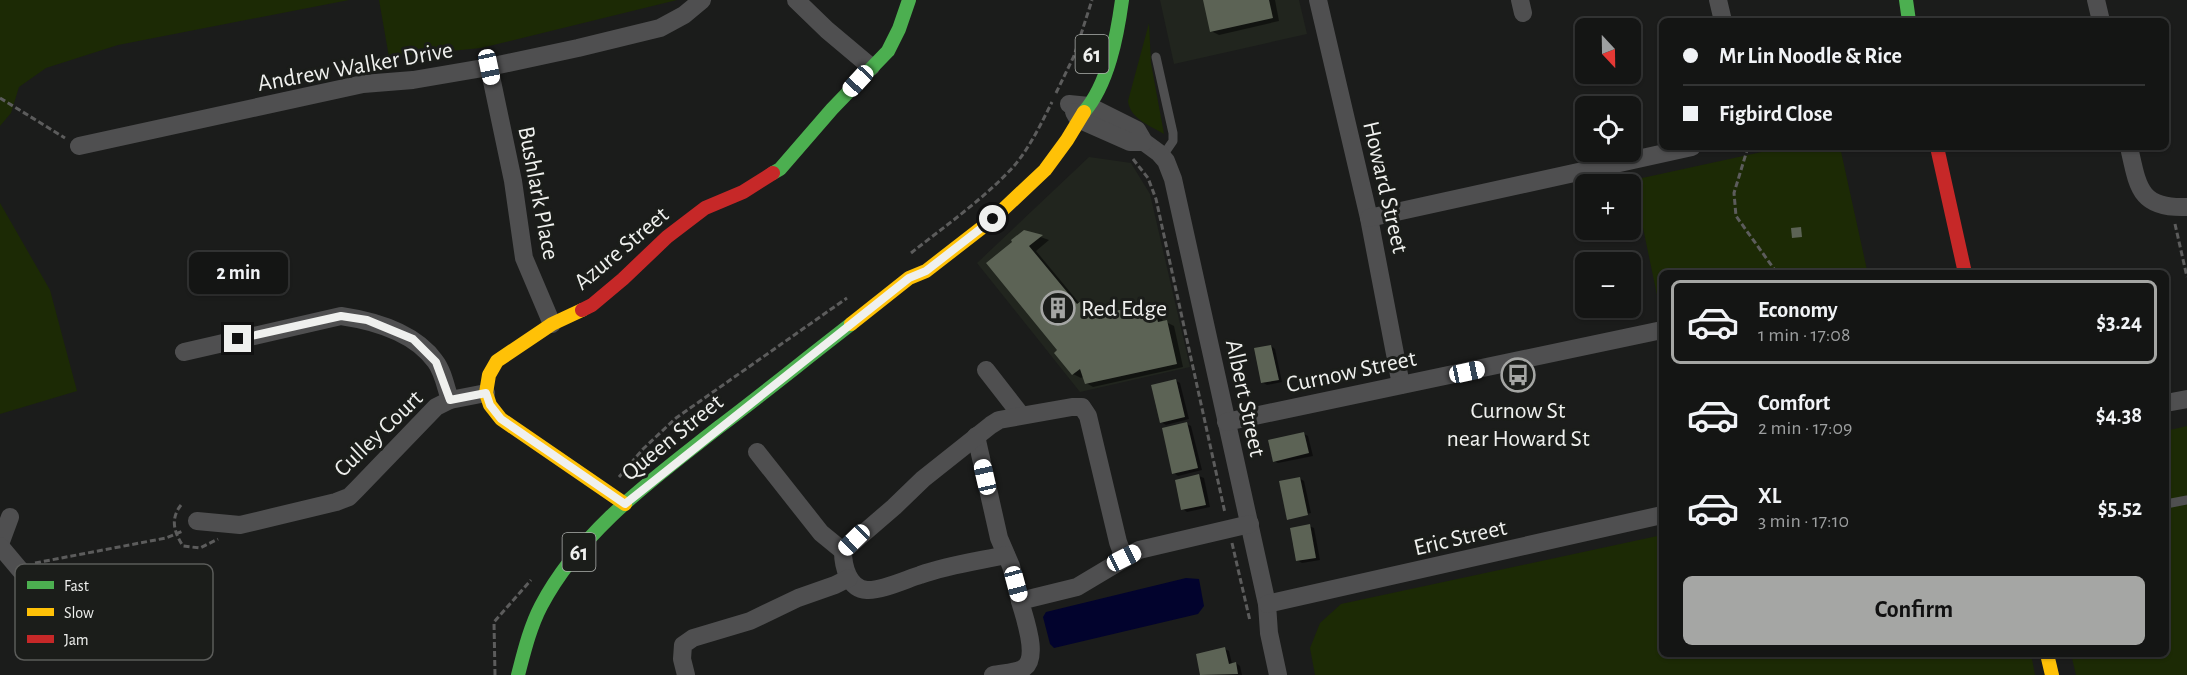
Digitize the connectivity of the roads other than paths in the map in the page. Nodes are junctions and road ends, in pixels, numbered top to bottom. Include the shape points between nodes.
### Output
1 (702, 0) edge
2 (796, 0) edge
3 (909, 0) edge
4 (1122, 0) edge
5 (1318, 0) edge
6 (1718, 0) edge
7 (1906, 0) edge
8 (2096, 0) edge
9 (1722, 18) edge
10 (1909, 18) edge
11 (2100, 18) edge
12 (1156, 57) dead end
13 (489, 67) junction
14 (871, 68) junction
15 (1075, 107) junction
16 (79, 146) road end
17 (1678, 150) edge
18 (1938, 150) edge
19 (2130, 150) edge
20 (1162, 157) junction
21 (1032, 163) dead end
22 (2180, 207) edge
23 (1369, 218) junction
24 (1964, 270) edge
25 (909, 278) junction
26 (552, 324) junction
27 (1659, 331) edge
28 (184, 352) dead end
29 (986, 370) dead end
30 (1401, 385) junction
31 (486, 393) junction
32 (2187, 399) edge
33 (450, 400) junction
34 (2169, 402) edge
35 (1021, 416) junction
36 (1226, 422) junction
37 (976, 436) junction
38 (757, 452) dead end
39 (2187, 500) edge
40 (2169, 503) edge
41 (625, 504) junction
42 (1659, 516) edge
43 (10, 517) dead end
44 (197, 521) road end
45 (1250, 524) junction
46 (0, 545) edge
47 (843, 551) junction
48 (1006, 555) junction
49 (1124, 558) junction
50 (15, 564) edge
51 (849, 578) junction
52 (1020, 601) junction
53 (1267, 604) junction
54 (2048, 657) edge
55 (518, 675) edge
56 (686, 675) edge
57 (993, 675) edge
58 (1278, 675) edge
59 (2052, 675) edge

1 - 13 street, Andrew Walker Drive via 660,28
2 - 14 street
3 - 14 main road, Azure Street via 888,51
4 - 15 main road, Queen Street / 61 via 1104,75
5 - 23 street, Howard Street
6 - 9 street
7 - 10 main road
8 - 11 street
12 - 20 lane via 1173,133 1173,141
13 - 16 street, Andrew Walker Drive via 363,84
13 - 26 street, Bushlark Place via 513,181 524,258
14 - 26 main road, Azure Street via 780,169 743,192 705,208 592,305
15 - 20 street, Albert Street via 1137,130 1144,142
15 - 25 main road, Queen Street / 61 via 1067,140 1021,195 926,271
17 - 23 street
18 - 24 main road
19 - 22 street via 2137,182 2146,197 2157,204
20 - 36 street, Albert Street via 1173,178
21 - 25 main road, Queen Street / 61 via 984,210 919,262
23 - 30 street, Howard Street
25 - 41 main road, Queen Street / 61
26 - 31 main road, Azure Street via 497,361 489,375
27 - 30 street, Curnow Street
28 - 33 street via 341,316 367,320 413,339 436,362
29 - 35 street
30 - 36 street, Curnow Street
31 - 33 street, Culley Court
31 - 41 main road via 501,419
32 - 34 street
33 - 44 street, Culley Court via 429,413 349,497 240,525
35 - 37 street via 999,420
35 - 49 street via 1082,407 1088,416
36 - 45 street, Albert Street
37 - 47 street
37 - 48 street
38 - 47 street via 821,533
39 - 40 lane
41 - 55 main road, Queen Street / 61 via 565,569 542,606
42 - 53 street, Eric Street
43 - 46 street
45 - 49 street via 1139,550
45 - 53 street, Albert Street
46 - 50 street
47 - 51 street
48 - 51 street via 866,590
48 - 52 street
49 - 52 street via 1077,588
51 - 56 street via 750,621 693,638 683,645
52 - 57 street via 1032,652 1029,662 1022,669
53 - 58 street, Albert Street
54 - 59 main road

